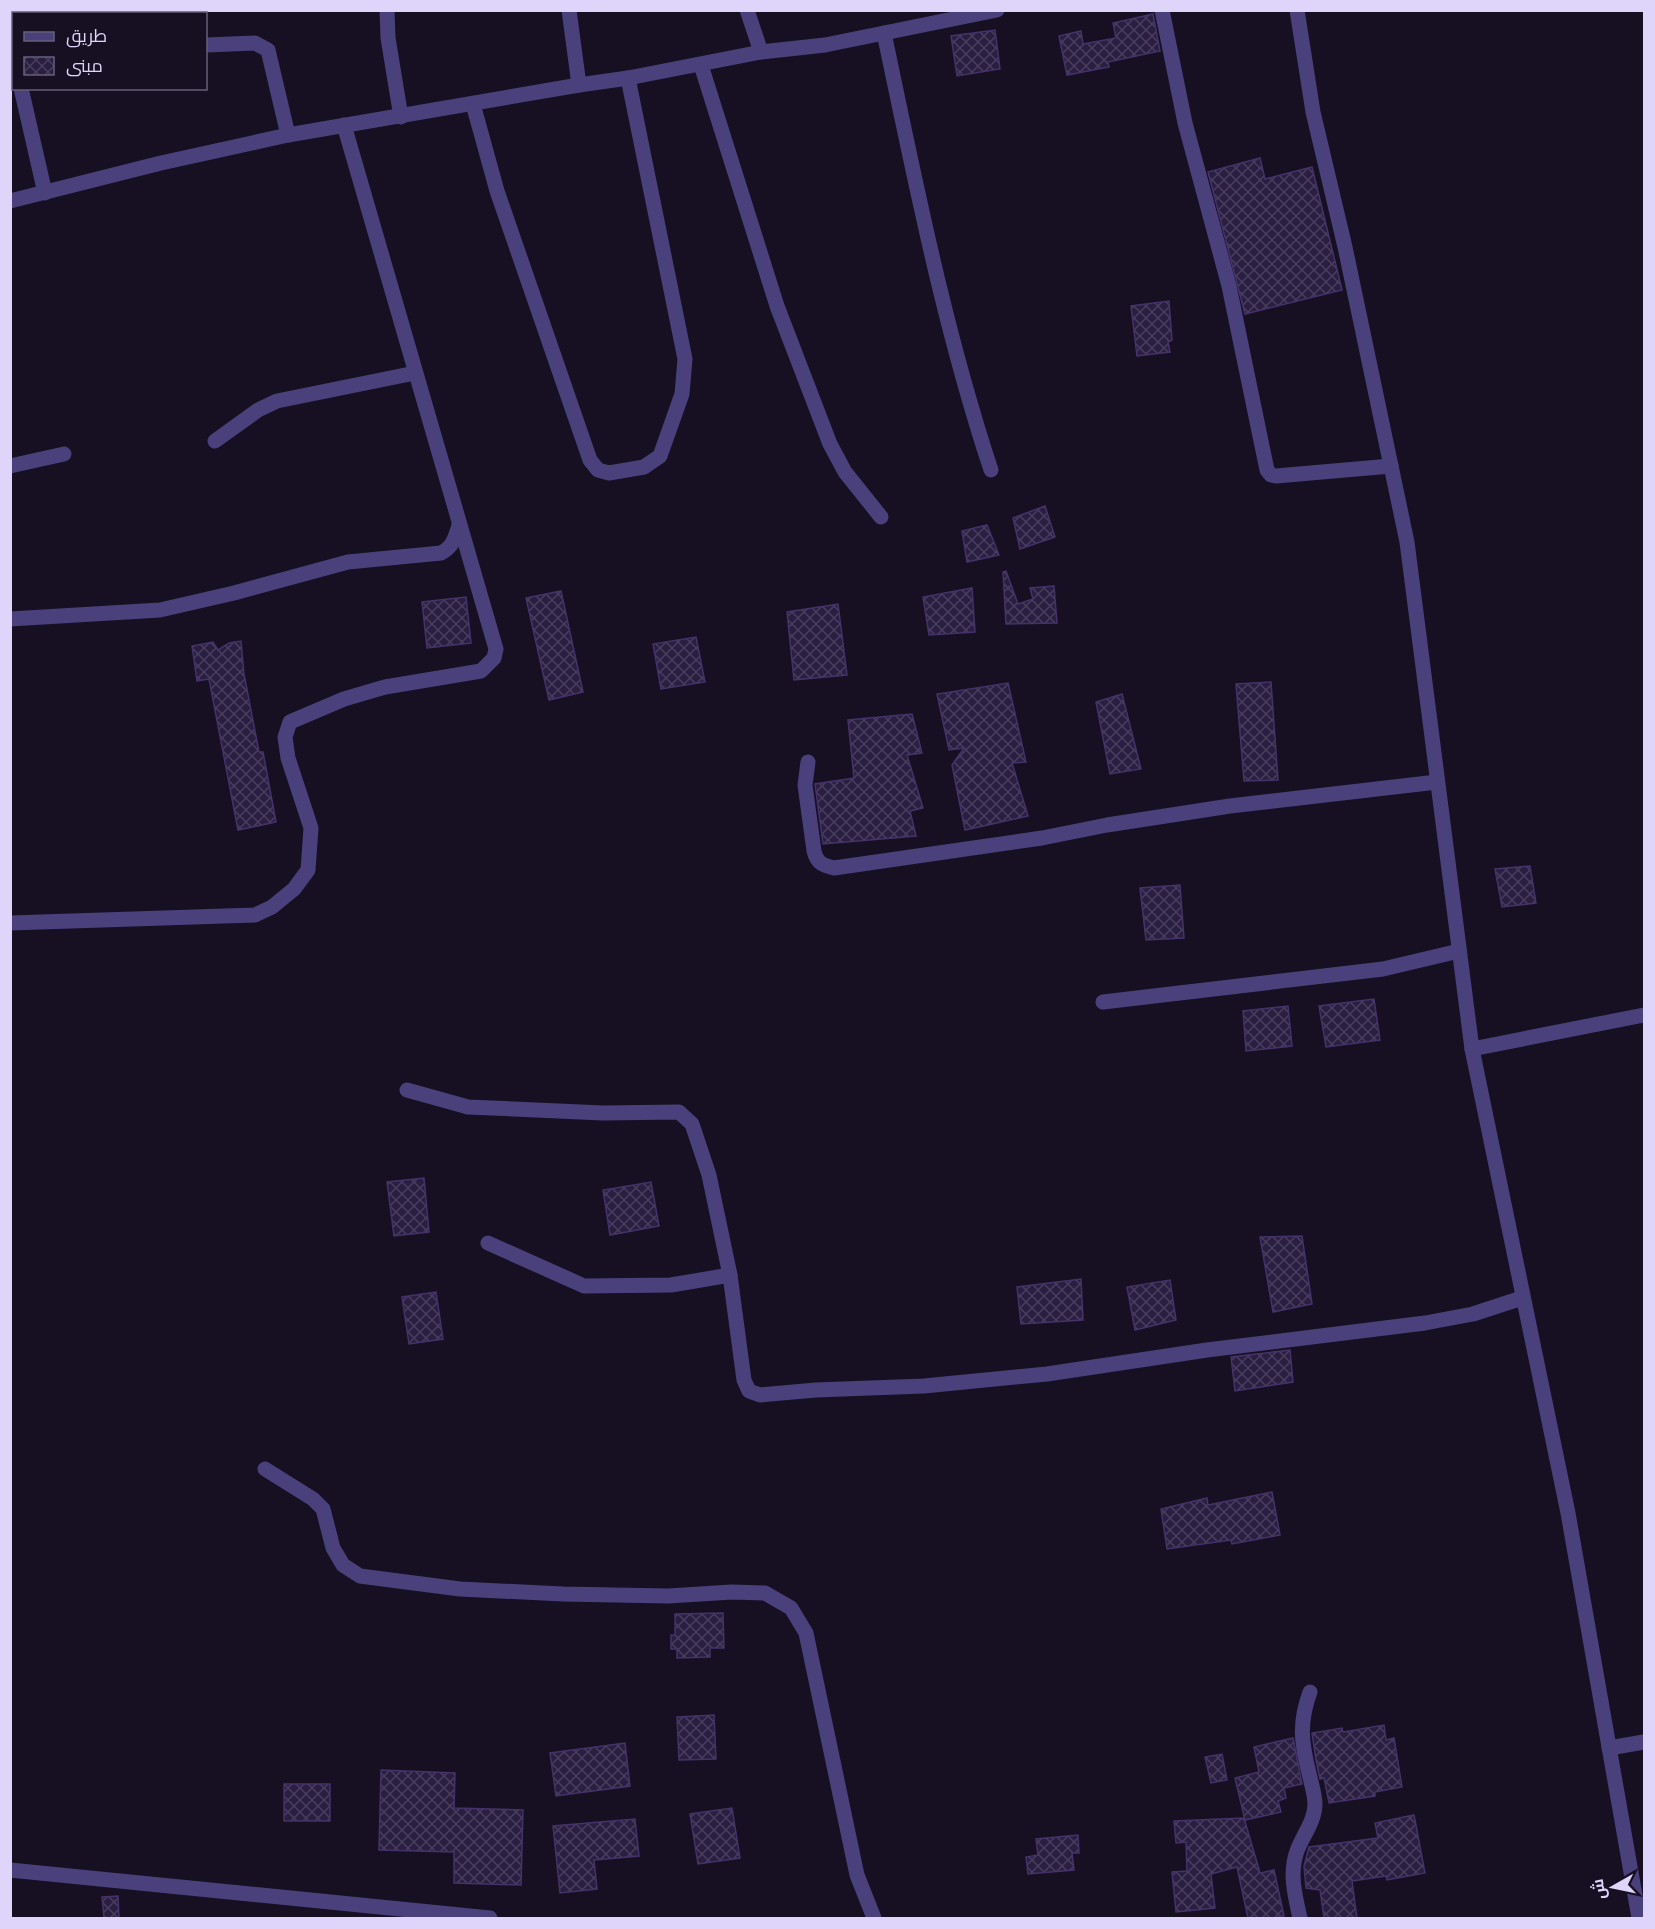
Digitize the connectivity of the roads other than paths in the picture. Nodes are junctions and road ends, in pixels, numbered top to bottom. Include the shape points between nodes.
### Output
1 (387, 10) edge
2 (569, 10) edge
3 (747, 10) edge
4 (997, 10) edge
5 (1162, 10) edge
6 (1297, 10) edge
7 (884, 33) junction
8 (207, 45) edge
9 (761, 52) junction
10 (701, 65) junction
11 (628, 78) junction
12 (579, 85) junction
13 (21, 90) edge
14 (473, 104) junction
15 (401, 117) junction
16 (344, 125) junction
17 (288, 135) junction
18 (45, 194) junction
19 (10, 201) edge
20 (415, 373) junction
21 (215, 441) dead end
22 (64, 454) dead end
23 (10, 466) edge
24 (1391, 466) junction
25 (991, 470) dead end
26 (880, 517) dead end
27 (459, 525) junction
28 (10, 619) edge
29 (808, 762) dead end
30 (1437, 782) junction
31 (10, 923) edge
32 (1459, 951) junction
33 (1103, 1002) dead end
34 (1644, 1015) edge
35 (1472, 1049) junction
36 (407, 1090) dead end
37 (488, 1244) dead end
38 (730, 1275) junction
39 (1522, 1298) junction
40 (265, 1469) dead end
41 (1310, 1692) dead end
42 (1644, 1742) edge
43 (1609, 1748) junction
44 (10, 1870) edge
45 (490, 1918) edge
46 (874, 1918) edge
47 (1300, 1918) edge
48 (1639, 1918) edge

1 - 15 street
2 - 12 street
3 - 9 street
4 - 7 street
5 - 24 street via 1185,123 1229,286 1267,470 1276,476
6 - 24 street via 1313,112
7 - 9 street
7 - 25 street via 936,278
8 - 17 street via 255,43 268,50
9 - 10 street
10 - 11 street
10 - 26 street via 777,306 830,444 845,472
11 - 12 street
11 - 14 street via 685,359 682,394 660,456 644,467 609,473 598,470 590,460 496,191
12 - 14 street
13 - 18 street
14 - 15 street
15 - 16 street
16 - 17 street
16 - 20 street
17 - 18 street
18 - 19 street
20 - 21 street via 277,402 258,410
20 - 27 street
22 - 23 street
24 - 30 street via 1407,542
27 - 28 street via 450,548 441,553 348,562 160,610
27 - 31 street via 488,617 496,649 494,658 481,671 385,687 290,722 285,737 288,758 311,828 308,870 294,889 255,915
29 - 30 street via 805,785 816,860 822,866 834,868 1230,806
30 - 32 street
32 - 33 street via 1383,969
32 - 35 street
34 - 35 street
35 - 39 street
36 - 38 street via 468,1107 679,1112 692,1124 709,1175
37 - 38 street via 584,1286 671,1285
38 - 39 street via 744,1380 749,1391 760,1395 1047,1374 1425,1323 1473,1314
39 - 43 street via 1568,1513
40 - 46 street via 323,1509 333,1548 343,1565 360,1576 460,1589 563,1594 765,1593 791,1608 806,1633 857,1875
41 - 47 street via 1302,1712 1302,1731 1315,1813 1292,1873
42 - 43 street
43 - 48 street
44 - 45 street

